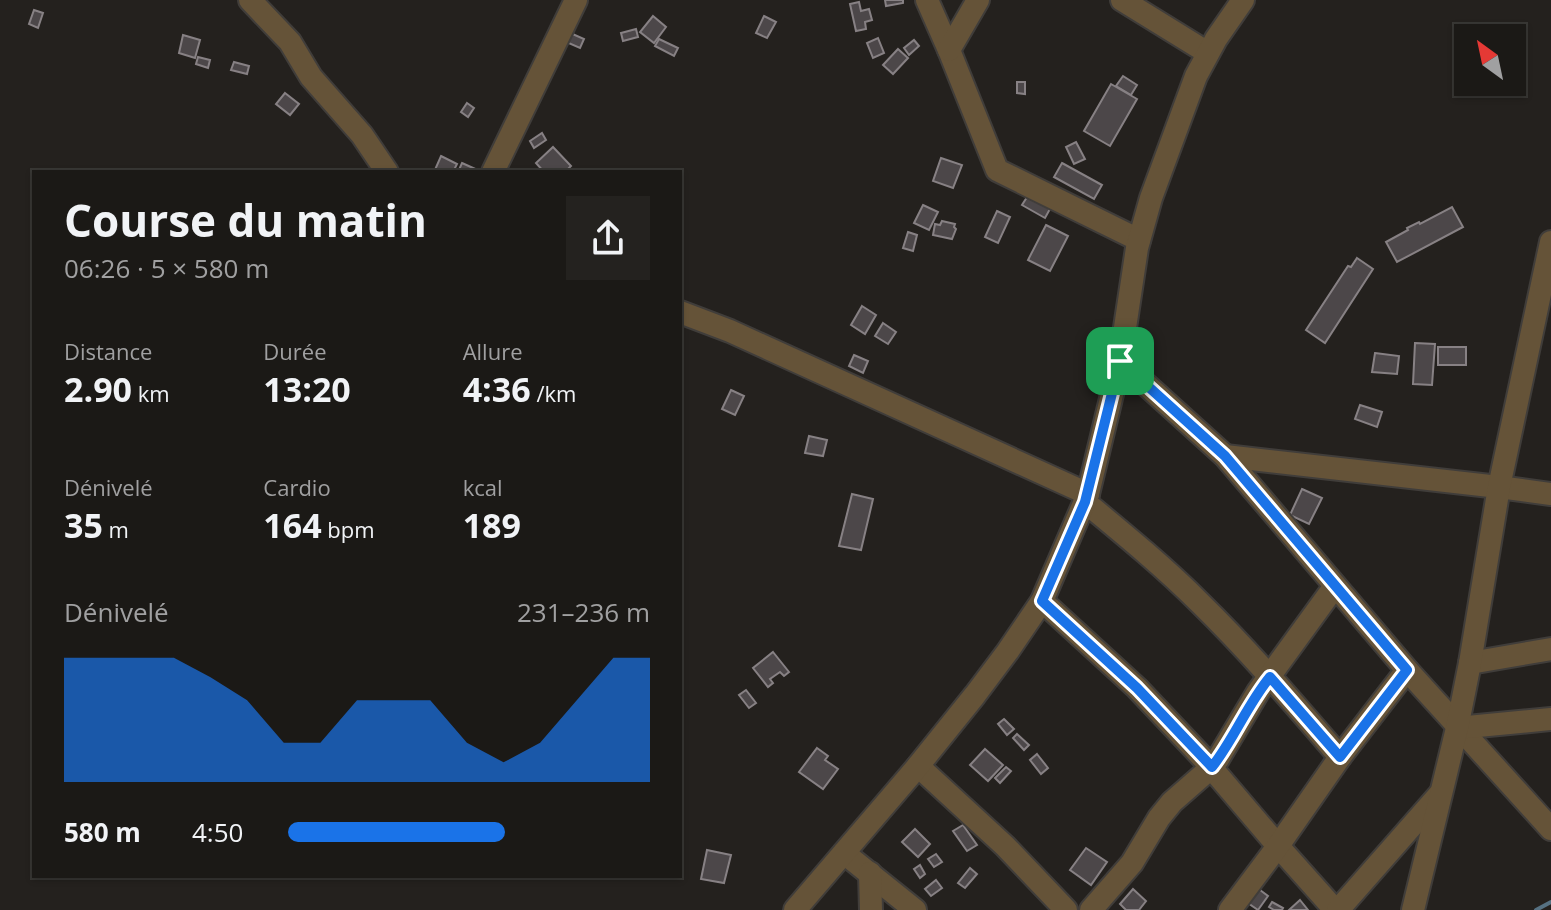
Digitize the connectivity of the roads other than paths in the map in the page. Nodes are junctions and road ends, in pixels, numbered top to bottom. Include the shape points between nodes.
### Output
1 (250, 0) edge
2 (576, 0) edge
3 (927, 0) edge
4 (978, 0) edge
5 (1122, 0) edge
6 (1243, 0) edge
7 (949, 50) junction
8 (1208, 53) junction
9 (386, 170) edge
10 (494, 170) edge
11 (1139, 240) junction
12 (1551, 242) edge
13 (682, 313) edge
14 (1120, 361) junction
15 (1225, 456) junction
16 (1499, 487) junction
17 (1551, 494) edge
18 (1087, 498) junction
19 (1335, 586) junction
20 (1042, 601) junction
21 (1551, 649) edge
22 (1470, 663) junction
23 (1407, 670) junction
24 (1270, 677) junction
25 (1551, 719) edge
26 (1457, 728) junction
27 (1340, 757) junction
28 (918, 766) junction
29 (1212, 767) junction
30 (1443, 791) junction
31 (1551, 829) edge
32 (1278, 846) junction
33 (844, 853) junction
34 (870, 873) junction
35 (795, 910) edge
36 (871, 910) edge
37 (915, 910) edge
38 (1066, 910) edge
39 (1091, 910) edge
40 (1230, 910) edge
41 (1336, 910) edge
42 (1413, 910) edge

1 - 9 street via 290,42 311,77
2 - 10 street
3 - 7 street
4 - 7 street
5 - 8 street
6 - 8 street
7 - 11 street via 997,170
8 - 11 street
11 - 14 street
12 - 16 street
13 - 18 street
14 - 15 street
14 - 18 street
15 - 16 street
15 - 19 street
16 - 17 street
16 - 22 street
18 - 20 street
18 - 24 street
19 - 23 street
19 - 24 street
20 - 28 street
20 - 29 street via 1137,688
21 - 22 street
22 - 26 street
23 - 26 street
23 - 27 street
24 - 27 street
24 - 29 street
25 - 26 street
26 - 30 street
26 - 31 street
27 - 32 street
28 - 33 street
28 - 38 street
29 - 32 street
29 - 39 street via 1172,802 1132,863
30 - 41 street
30 - 42 street
32 - 40 street
32 - 41 street
33 - 34 street
33 - 35 street
34 - 36 street
34 - 37 street

